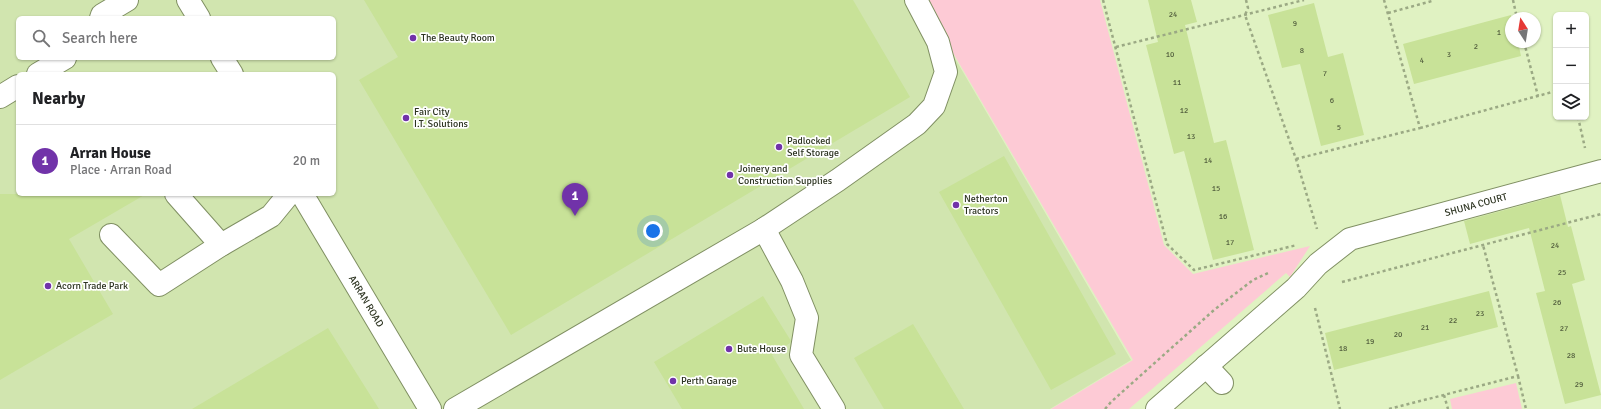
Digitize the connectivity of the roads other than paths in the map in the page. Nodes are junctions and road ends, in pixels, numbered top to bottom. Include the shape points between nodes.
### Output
1 (127, 0) edge
2 (188, 0) edge
3 (916, 0) edge
4 (102, 16) edge
5 (198, 16) edge
6 (62, 60) edge
7 (223, 60) edge
8 (41, 72) edge
9 (231, 72) edge
10 (16, 87) edge
11 (0, 97) edge
12 (1594, 163) edge
13 (178, 196) edge
14 (287, 196) edge
15 (303, 196) edge
16 (764, 229) junction
17 (111, 235) dead end
18 (221, 245) junction
19 (1206, 366) junction
20 (1222, 383) dead end
21 (430, 409) edge
22 (455, 409) edge
23 (834, 409) edge
24 (1157, 409) edge

1 - 4 street
2 - 5 street
3 - 16 street via 938,42 946,72 934,106 917,124
6 - 8 street
7 - 9 street
10 - 11 street
12 - 19 street, SHUNA COURT via 1350,239 1318,264 1296,288
13 - 18 street
14 - 18 street via 271,216
15 - 21 street, ARRAN ROAD
16 - 22 street
16 - 23 street via 792,281 807,318 801,356
17 - 18 street via 159,285
19 - 20 street
19 - 24 street

